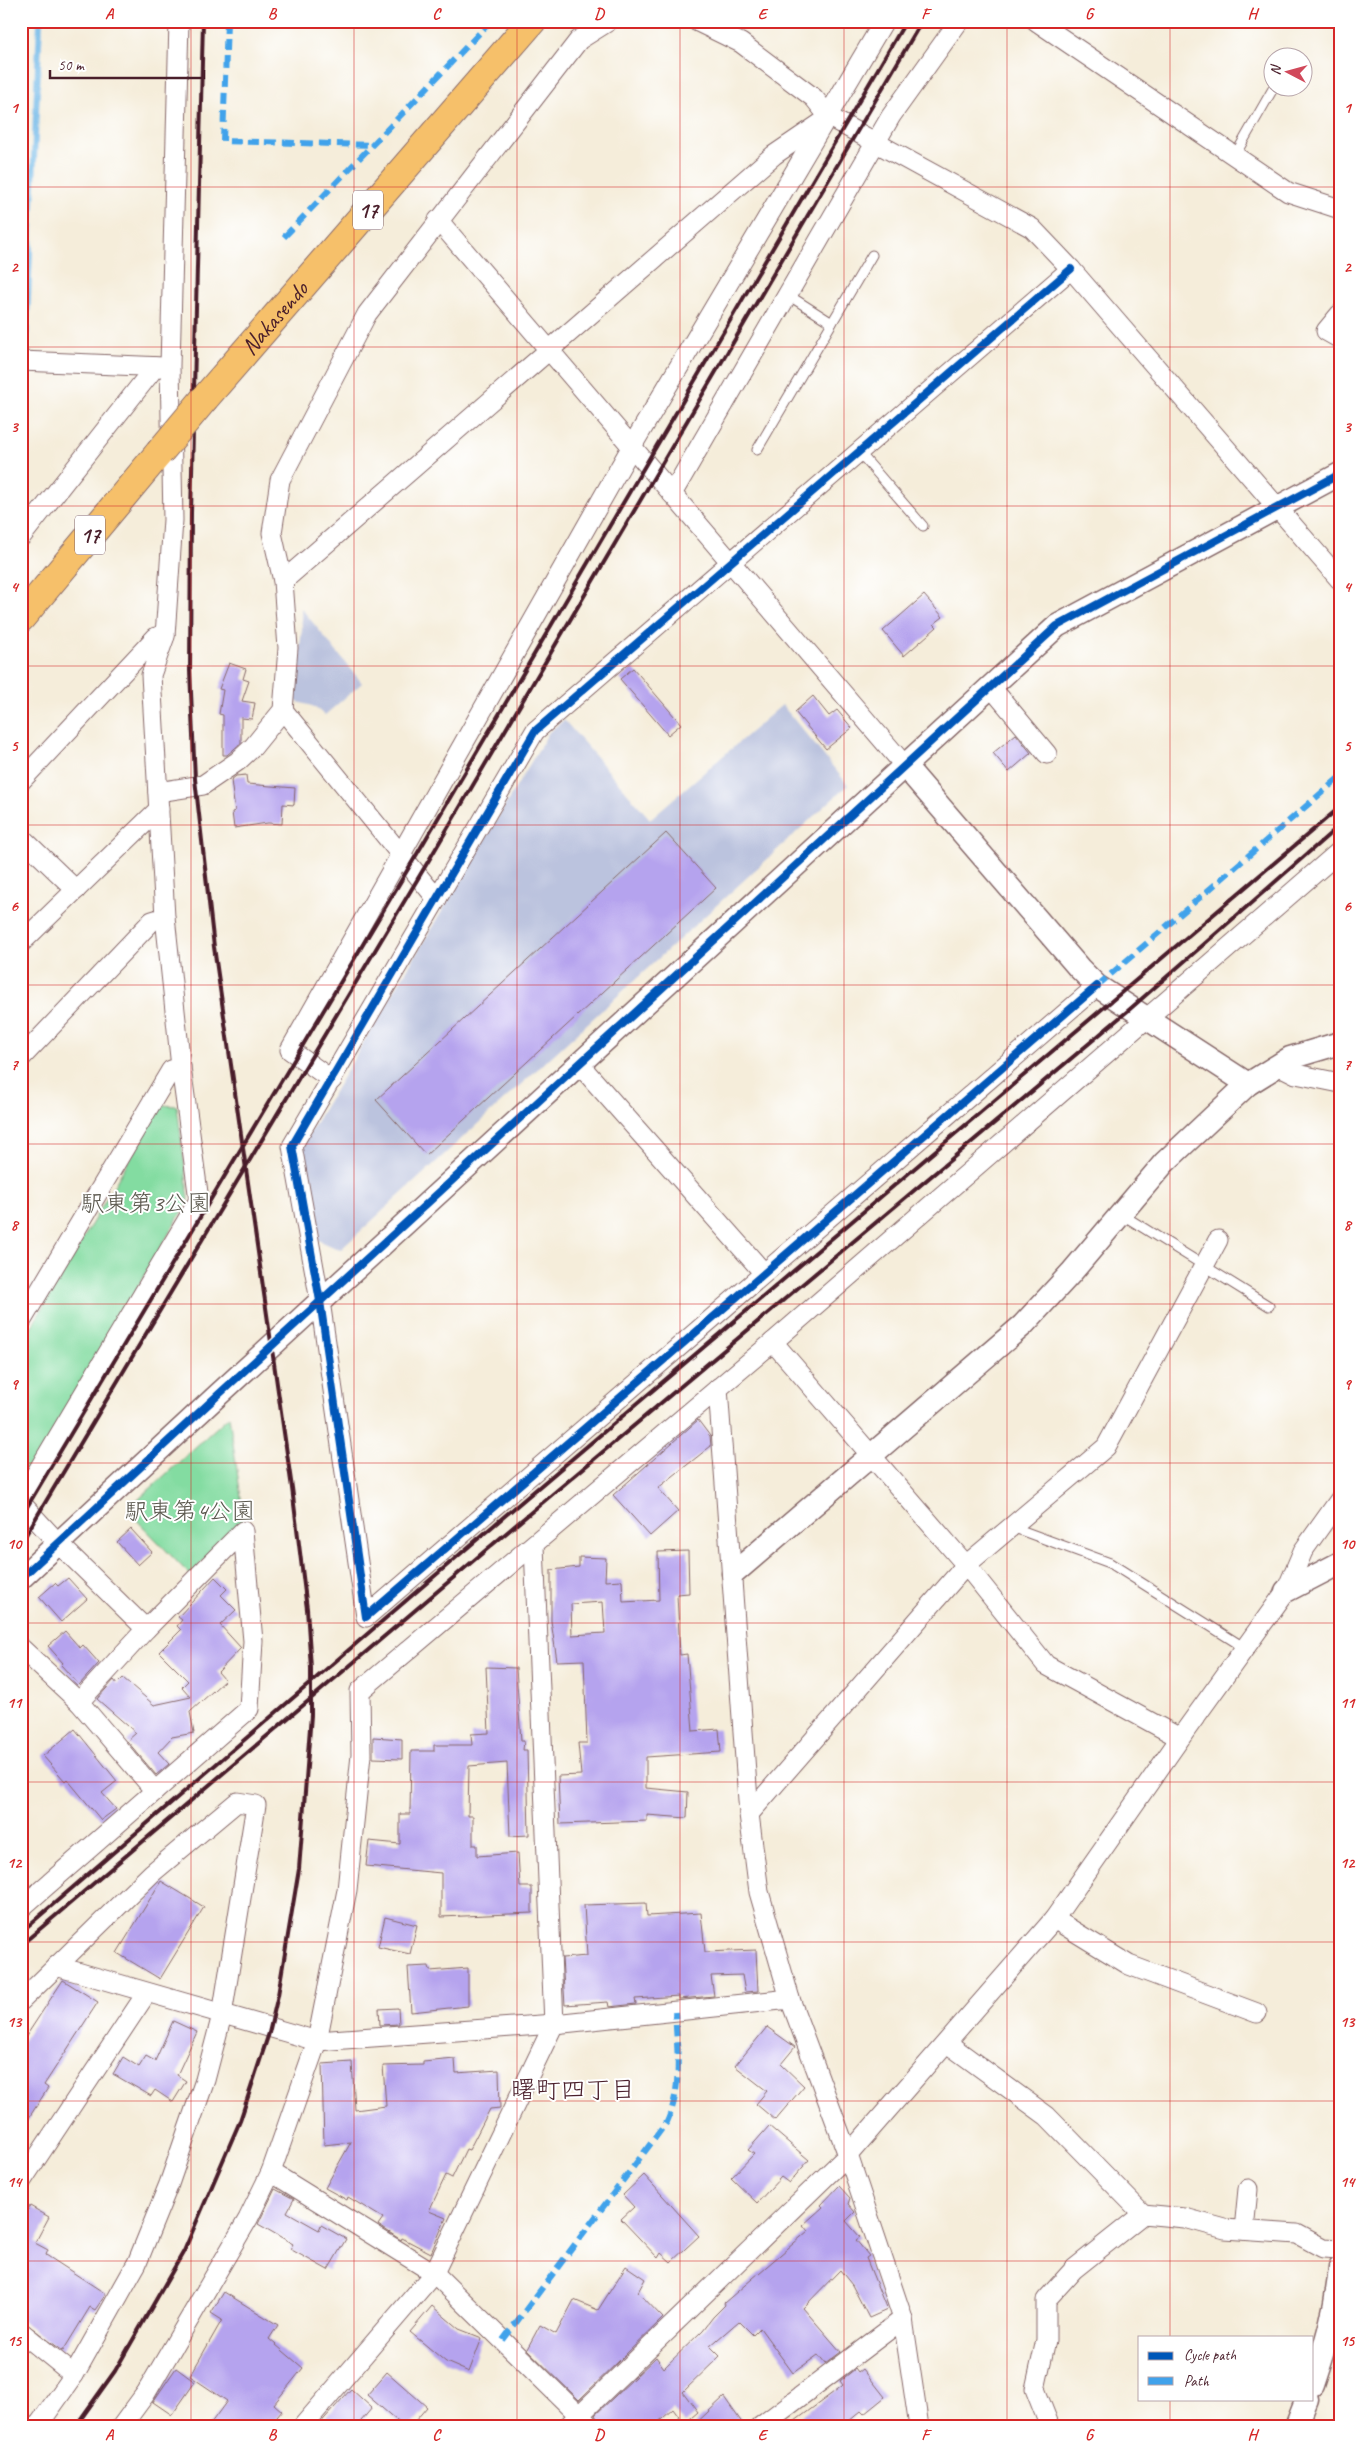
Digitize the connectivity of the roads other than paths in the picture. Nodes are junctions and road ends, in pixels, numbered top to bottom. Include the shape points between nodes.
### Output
1 (179, 21) edge
2 (532, 21) edge
3 (609, 21) edge
4 (696, 21) edge
5 (884, 21) edge
6 (958, 21) edge
7 (1036, 21) edge
8 (1268, 98) edge
9 (829, 117) junction
10 (876, 143) junction
11 (1234, 158) junction
12 (1340, 209) edge
13 (438, 220) junction
14 (872, 255) dead end
15 (1071, 268) junction
16 (788, 295) junction
17 (1340, 314) edge
18 (832, 323) junction
19 (1340, 339) edge
20 (549, 351) junction
21 (21, 361) edge
22 (163, 367) junction
23 (632, 446) junction
24 (757, 450) dead end
25 (859, 452) junction
26 (1340, 474) edge
27 (672, 494) junction
28 (1279, 508) junction
29 (923, 526) dead end
30 (21, 537) edge
31 (731, 563) junction
32 (1340, 580) edge
33 (283, 581) junction
34 (21, 618) edge
35 (165, 636) junction
36 (992, 687) junction
37 (283, 710) junction
38 (1047, 754) dead end
39 (906, 766) junction
40 (21, 781) edge
41 (159, 801) junction
42 (21, 837) edge
43 (1340, 851) edge
44 (400, 854) junction
45 (76, 890) junction
46 (437, 899) junction
47 (165, 917) junction
48 (21, 943) edge
49 (1097, 986) junction
50 (1144, 1019) junction
51 (1340, 1042) edge
52 (21, 1058) edge
53 (579, 1064) junction
54 (1278, 1065) junction
55 (180, 1067) junction
56 (332, 1080) junction
57 (1340, 1083) edge
58 (1248, 1084) junction
59 (1121, 1214) junction
60 (1218, 1240) dead end
61 (1204, 1265) junction
62 (763, 1272) junction
63 (320, 1301) junction
64 (1269, 1306) dead end
65 (21, 1322) edge
66 (773, 1342) junction
67 (718, 1388) junction
68 (871, 1456) junction
69 (21, 1499) edge
70 (1340, 1499) edge
71 (21, 1503) edge
72 (1012, 1527) junction
73 (58, 1543) junction
74 (534, 1546) junction
75 (1340, 1563) edge
76 (966, 1565) junction
77 (733, 1574) junction
78 (21, 1578) edge
79 (1286, 1591) junction
80 (146, 1629) junction
81 (21, 1648) edge
82 (1245, 1648) junction
83 (79, 1702) junction
84 (1180, 1738) junction
85 (155, 1791) junction
86 (749, 1814) junction
87 (21, 1908) edge
88 (1054, 1919) junction
89 (56, 1966) junction
90 (146, 1994) junction
91 (790, 1999) junction
92 (21, 2001) edge
93 (1257, 2013) dead end
94 (222, 2016) junction
95 (554, 2024) junction
96 (317, 2041) junction
97 (946, 2043) junction
98 (848, 2155) junction
99 (270, 2172) junction
100 (21, 2182) edge
101 (1248, 2188) dead end
102 (1143, 2214) junction
103 (1244, 2230) junction
104 (1340, 2249) edge
105 (1340, 2267) edge
106 (434, 2273) junction
107 (1338, 2302) edge
108 (903, 2319) junction
109 (1335, 2332) edge
110 (23, 2336) edge
111 (74, 2375) junction
112 (1314, 2380) edge
113 (1308, 2400) edge
114 (580, 2423) edge
115 (37, 2427) edge
116 (121, 2427) edge
117 (302, 2427) edge
118 (760, 2427) edge
119 (919, 2427) edge
120 (1050, 2427) edge
121 (1296, 2427) edge

1 - 22 street
2 - 34 highway, Nakasendo / 17, bridge via 205,398
3 - 13 street via 579,40
4 - 9 street via 741,43 814,98
5 - 9 street
6 - 10 street via 891,116
7 - 11 street
8 - 11 lane
9 - 10 street
9 - 20 street via 774,155
9 - 23 street
10 - 15 street via 1032,228
10 - 16 street
11 - 12 street via 1288,192
13 - 20 street
13 - 33 street via 367,314 280,480 272,533
14 - 18 lane
15 - 25 street
15 - 28 street
16 - 18 lane
16 - 27 street
17 - 19 street via 1326,331
18 - 24 lane
20 - 23 street
20 - 33 street
21 - 22 street
22 - 30 street
22 - 35 street via 173,520
23 - 27 street
23 - 44 street
25 - 29 lane
25 - 31 street
26 - 28 street
27 - 31 street
28 - 32 street
28 - 36 street via 1057,626
31 - 39 street
31 - 46 street via 535,731
33 - 37 street via 288,648
35 - 40 street via 156,637
35 - 41 street via 151,675
36 - 38 street
36 - 39 street
37 - 41 street via 248,752 210,780
37 - 44 street
39 - 49 street
39 - 53 street
41 - 45 street
41 - 47 street
42 - 45 street
43 - 50 street
44 - 46 street
44 - 56 street via 290,1050
45 - 48 street
46 - 56 street
47 - 52 street via 152,921
47 - 55 street
49 - 50 street
49 - 62 street
50 - 58 street
50 - 66 street
51 - 54 street
53 - 62 street
53 - 63 street
54 - 57 street via 1296,1074
54 - 58 street
55 - 65 street via 171,1070
55 - 69 street via 199,1200
56 - 63 street via 292,1146
58 - 59 street via 1164,1162
59 - 61 lane
59 - 68 street via 1023,1325
60 - 61 street
61 - 64 lane
61 - 72 street via 1106,1447
62 - 63 street via 366,1617
63 - 73 street
66 - 67 street
66 - 68 street
67 - 74 street
67 - 77 street
68 - 76 street
68 - 77 street
70 - 79 street via 1303,1551
71 - 73 street
72 - 76 street
72 - 82 lane via 1110,1564
73 - 78 street
73 - 80 street
74 - 95 street
74 - 96 street via 360,1691 361,1755 347,1890
75 - 79 street
76 - 84 street via 1046,1665
76 - 86 street
77 - 86 street
79 - 82 street
80 - 83 street
80 - 85 street via 244,1531 253,1641 249,1709
81 - 83 street
82 - 84 street
83 - 85 street
84 - 88 street
85 - 87 street
86 - 91 street via 759,1892
88 - 93 street via 1128,1965
88 - 97 street
89 - 90 street
89 - 92 street
89 - 94 street via 152,1873 237,1802 256,1805
90 - 94 street
90 - 100 street
91 - 95 street
91 - 98 street
94 - 96 street
94 - 111 street via 205,2080 137,2263
95 - 96 street
95 - 106 street
96 - 99 street
97 - 98 street
97 - 102 street via 1047,2116
98 - 108 street
98 - 114 street
99 - 106 street
99 - 116 street via 248,2219 146,2393
101 - 103 street
102 - 103 street via 1185,2218 1225,2229
102 - 120 street via 1074,2269 1046,2300 1046,2340 1035,2389
103 - 104 street via 1297,2234 1323,2248
105 - 107 street
106 - 114 street
106 - 117 street
107 - 109 street
108 - 118 street
108 - 119 street
109 - 112 street
110 - 111 street
111 - 115 street
113 - 121 street

